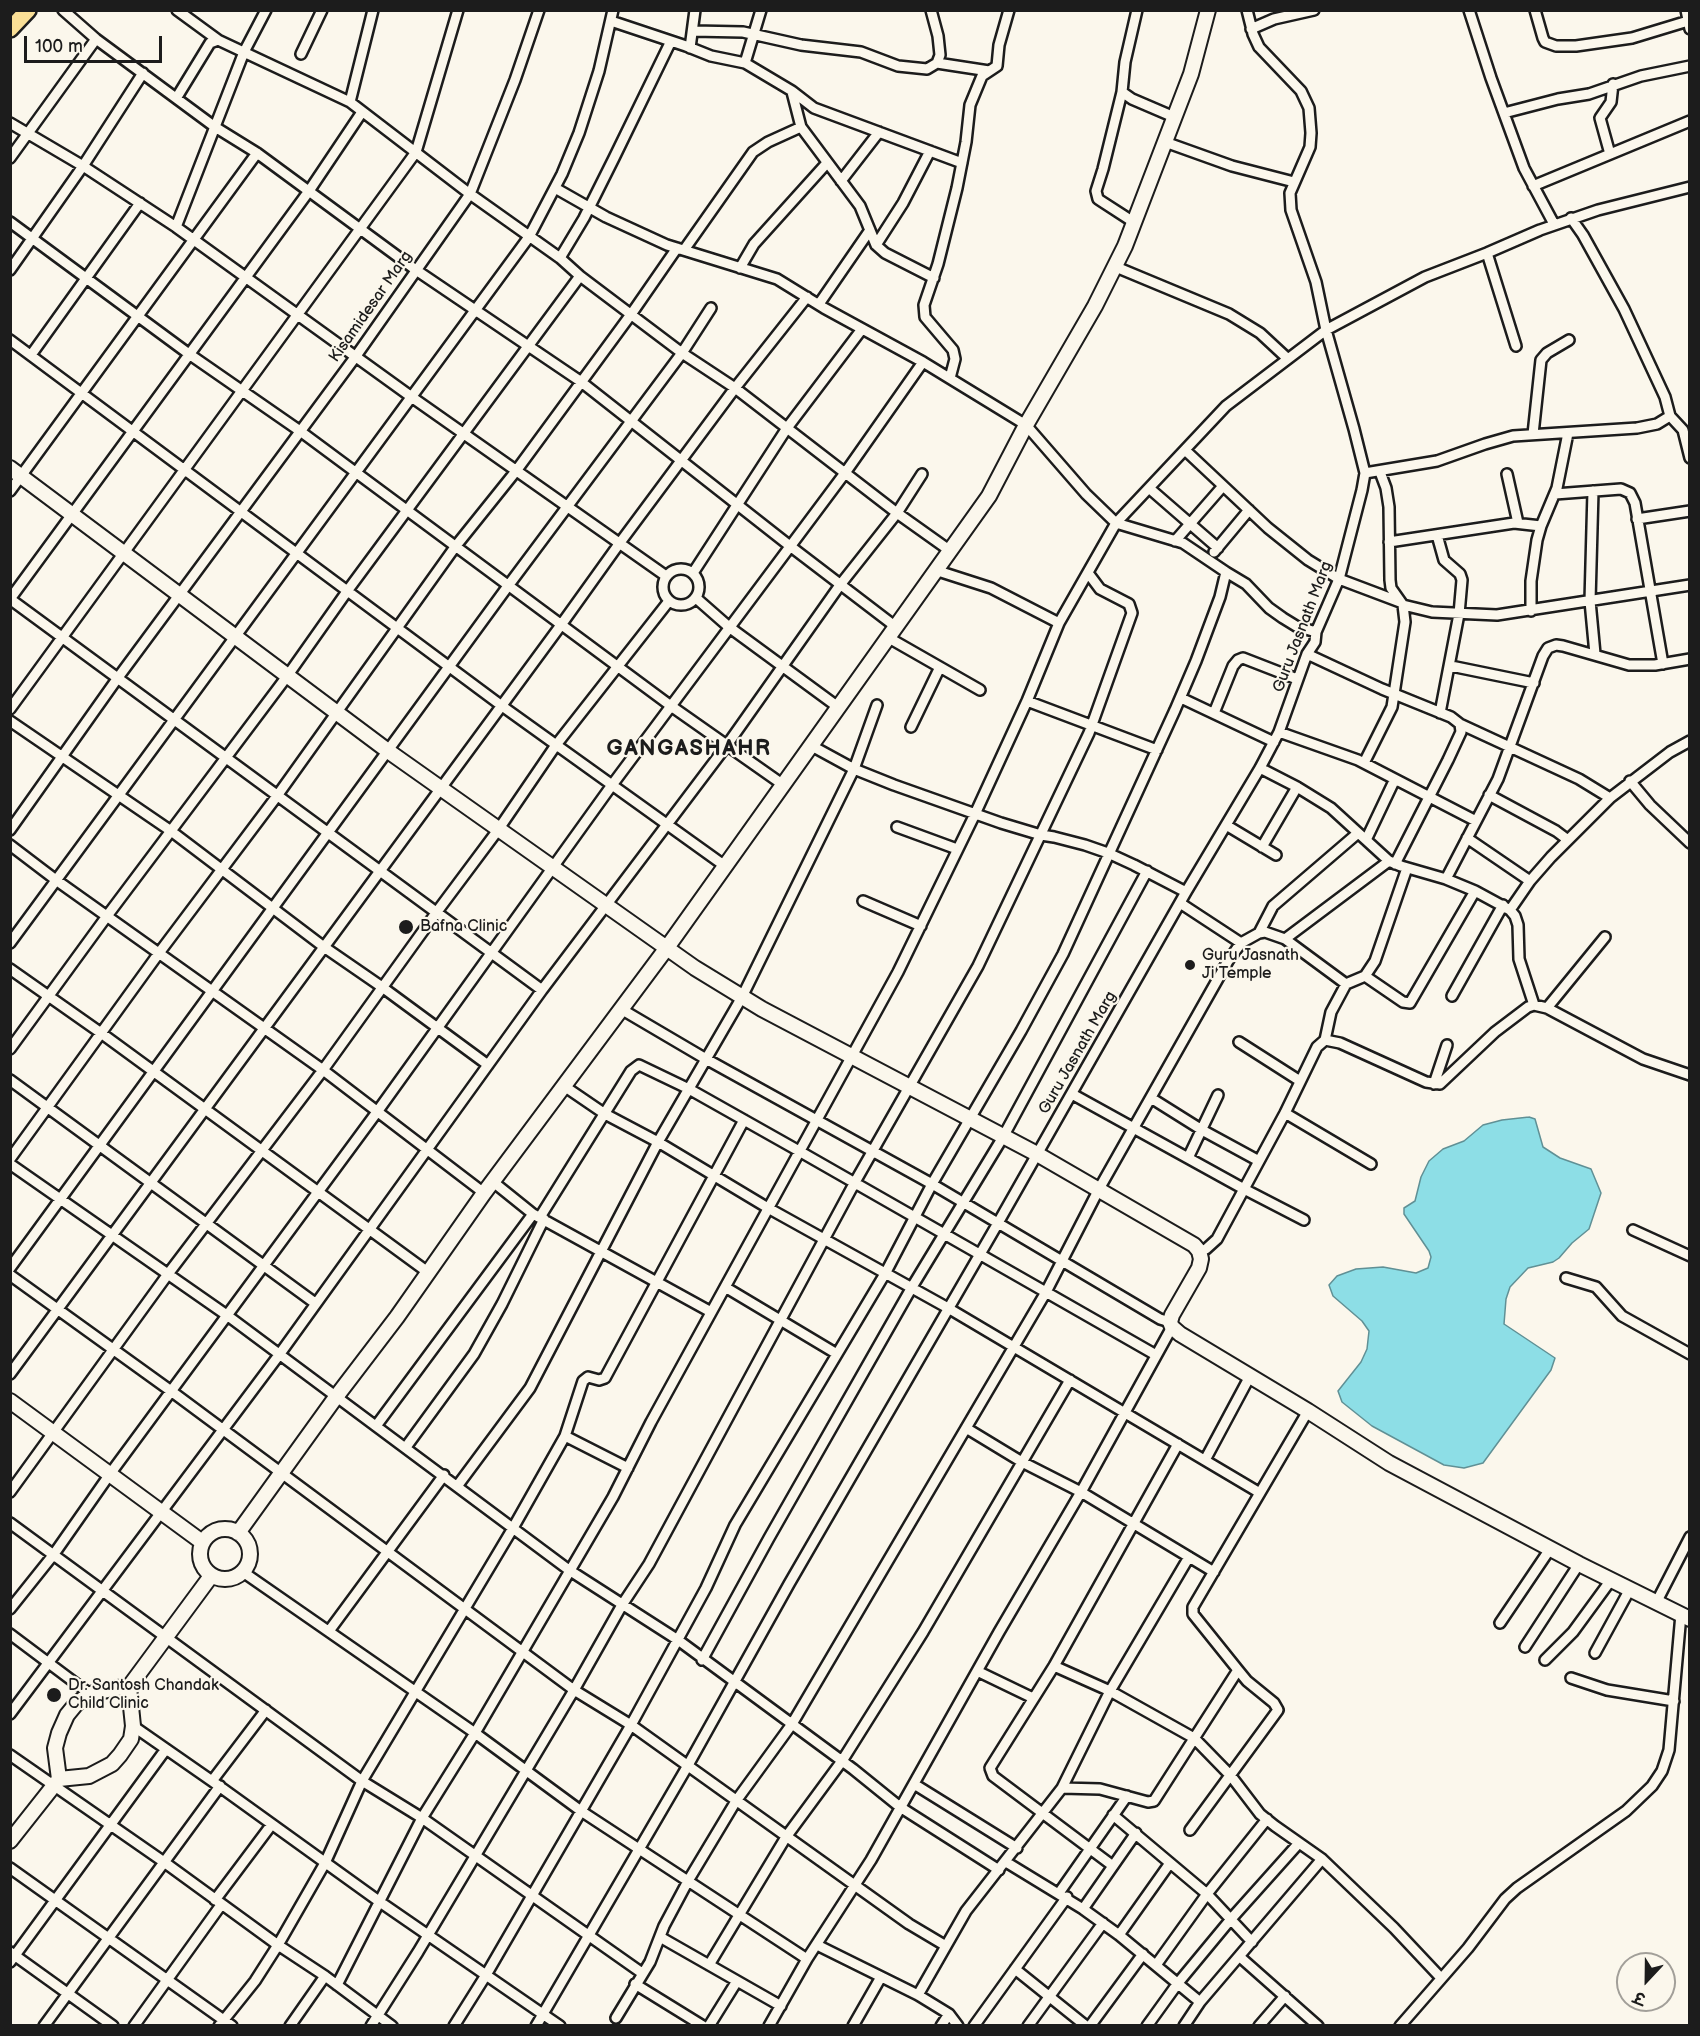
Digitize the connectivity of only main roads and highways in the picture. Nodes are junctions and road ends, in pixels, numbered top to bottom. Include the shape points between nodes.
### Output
1 (28, 10) edge
2 (10, 28) edge

1 - 2 main road

